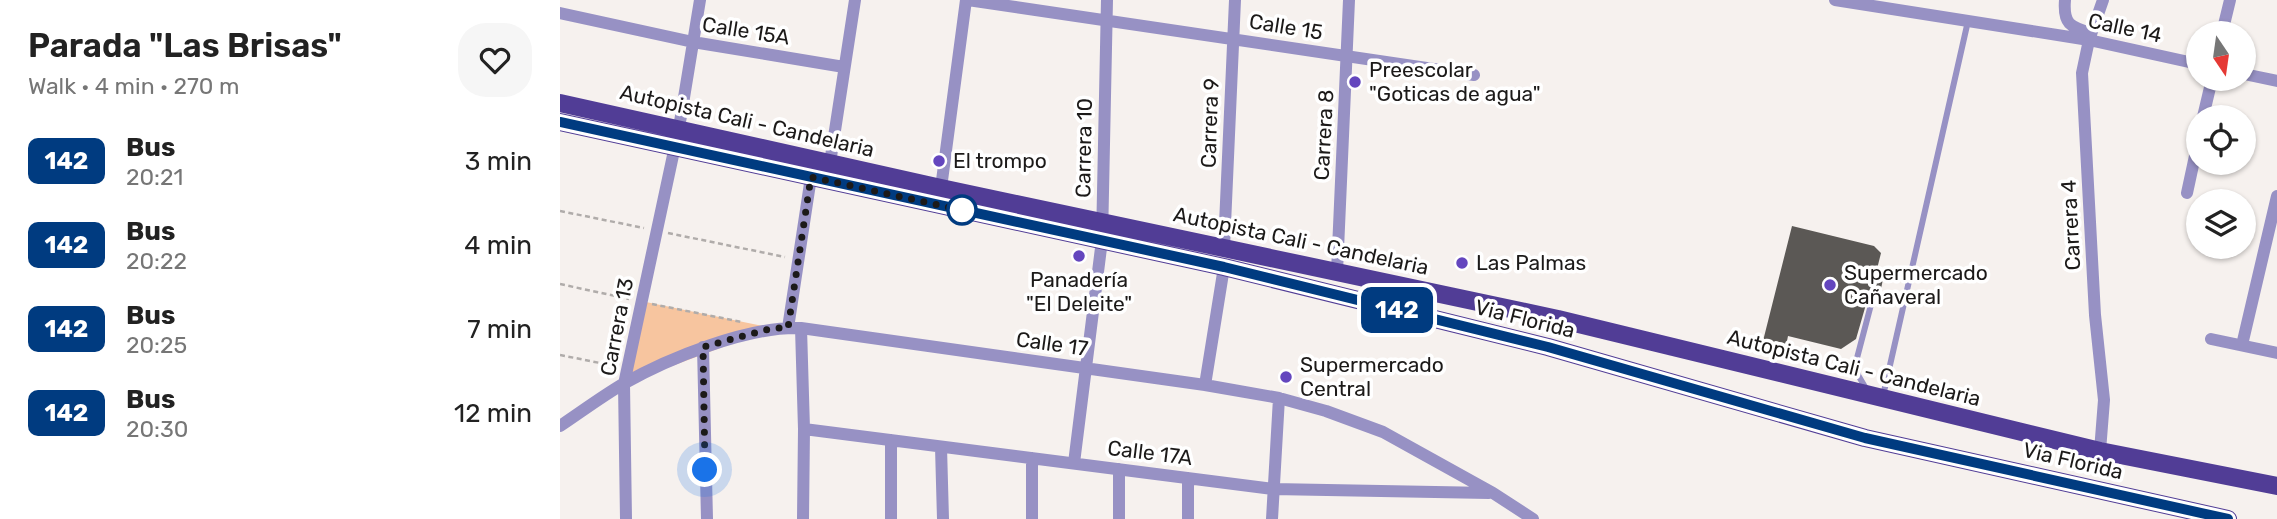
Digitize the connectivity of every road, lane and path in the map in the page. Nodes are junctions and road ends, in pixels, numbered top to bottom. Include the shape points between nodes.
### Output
1 (700, 0) edge
2 (855, 0) edge
3 (967, 0) edge
4 (1107, 0) edge
5 (1235, 0) edge
6 (1349, 0) edge
7 (1835, 0) edge
8 (2065, 0) edge
9 (2103, 0) edge
10 (2230, 0) edge
11 (560, 13) edge
12 (1105, 20) junction
13 (1968, 21) junction
14 (2225, 21) edge
15 (2090, 37) junction
16 (1232, 38) junction
17 (693, 42) junction
18 (1346, 57) junction
19 (2186, 61) edge
20 (845, 67) junction
21 (1474, 75) dead end
22 (2256, 77) edge
23 (2277, 81) edge
24 (560, 103) edge
25 (560, 122) edge
26 (679, 128) junction
27 (675, 146) junction
28 (830, 163) junction
29 (811, 177) junction
30 (942, 188) junction
31 (2277, 196) edge
32 (560, 211) edge
33 (656, 231) junction
34 (1102, 231) junction
35 (1224, 247) junction
36 (798, 260) junction
37 (1224, 267) junction
38 (1337, 272) junction
39 (560, 284) edge
40 (1873, 297) dead end
41 (641, 301) junction
42 (747, 323) dead end
43 (794, 328) junction
44 (2211, 339) dead end
45 (2242, 345) junction
46 (703, 347) junction
47 (2277, 353) edge
48 (560, 355) edge
49 (626, 368) junction
50 (1085, 368) junction
51 (624, 384) junction
52 (1205, 385) junction
53 (1875, 396) junction
54 (1279, 398) junction
55 (560, 426) edge
56 (804, 429) junction
57 (891, 440) junction
58 (941, 447) junction
59 (2100, 451) junction
60 (1032, 458) junction
61 (1073, 463) junction
62 (1119, 469) junction
63 (1188, 478) junction
64 (2277, 486) edge
65 (1273, 489) junction
66 (1493, 493) junction
67 (626, 519) edge
68 (706, 519) edge
69 (803, 519) edge
70 (891, 519) edge
71 (943, 519) edge
72 (1032, 519) edge
73 (1119, 519) edge
74 (1188, 519) edge
75 (1272, 519) edge
76 (1534, 519) edge
77 (2228, 519) edge

1 - 17 street
2 - 20 street
3 - 12 street, Calle 15
3 - 30 street
4 - 12 street, Carrera 10
5 - 16 street, Carrera 9
6 - 18 street, Carrera 8
7 - 13 street, Calle 14
8 - 15 street via 2067,22
9 - 15 street, Carrera 4
10 - 14 street
11 - 17 street, Calle 15A
12 - 16 street, Calle 15
12 - 34 street, Carrera 10
13 - 15 street, Calle 14
13 - 53 lane
15 - 19 street, Calle 14
15 - 59 street, Carrera 4 via 2082,73 2104,400
16 - 18 street, Calle 15
16 - 35 street, Carrera 9
17 - 20 street, Calle 15A
17 - 26 street
18 - 21 street, Calle 15
18 - 38 street, Carrera 8
20 - 28 street
22 - 23 street
24 - 26 main road, Autopista Cali - Candelaria
25 - 27 main road, Via Florida
26 - 28 main road, Autopista Cali - Candelaria
27 - 29 main road, Via Florida
27 - 33 street, Carrera 13
28 - 30 main road, Autopista Cali - Candelaria
29 - 34 main road, Via Florida
29 - 36 street
30 - 34 main road, Autopista Cali - Candelaria
31 - 45 street
32 - 33 path
33 - 36 path
33 - 41 street, Carrera 13
34 - 35 main road, Autopista Cali - Candelaria
34 - 37 main road, Via Florida
34 - 50 street, Carrera 10
35 - 38 main road, Autopista Cali - Candelaria
36 - 43 street
37 - 52 street
37 - 77 main road, Via Florida via 1548,347 1865,438
38 - 53 main road, Autopista Cali - Candelaria via 1558,319
39 - 41 path
40 - 53 lane via 1857,367
41 - 42 path
41 - 49 street, Carrera 13
43 - 46 street, Calle 17 via 773,328
43 - 50 street, Calle 17
43 - 56 street
44 - 45 street
45 - 47 street
46 - 51 street, Calle 17
46 - 68 street
48 - 49 path
49 - 51 street, Carrera 13
50 - 52 street, Calle 17
50 - 61 street, Carrera 10
51 - 55 street, Calle 17
51 - 67 street, Carrera 13
52 - 54 street, Calle 17
53 - 59 main road, Autopista Cali - Candelaria
54 - 65 street
54 - 66 street, Calle 17 via 1383,432
56 - 57 street, Calle 17A
56 - 69 street
57 - 58 street, Calle 17A
57 - 70 street
58 - 60 street, Calle 17A
58 - 71 street
59 - 64 main road, Autopista Cali - Candelaria
60 - 61 street, Calle 17A
60 - 72 street
61 - 62 street, Calle 17A
62 - 63 street, Calle 17A
62 - 73 street
63 - 65 street, Calle 17A
63 - 74 street
65 - 66 street, Calle 17A
65 - 75 street
66 - 76 street, Calle 17

